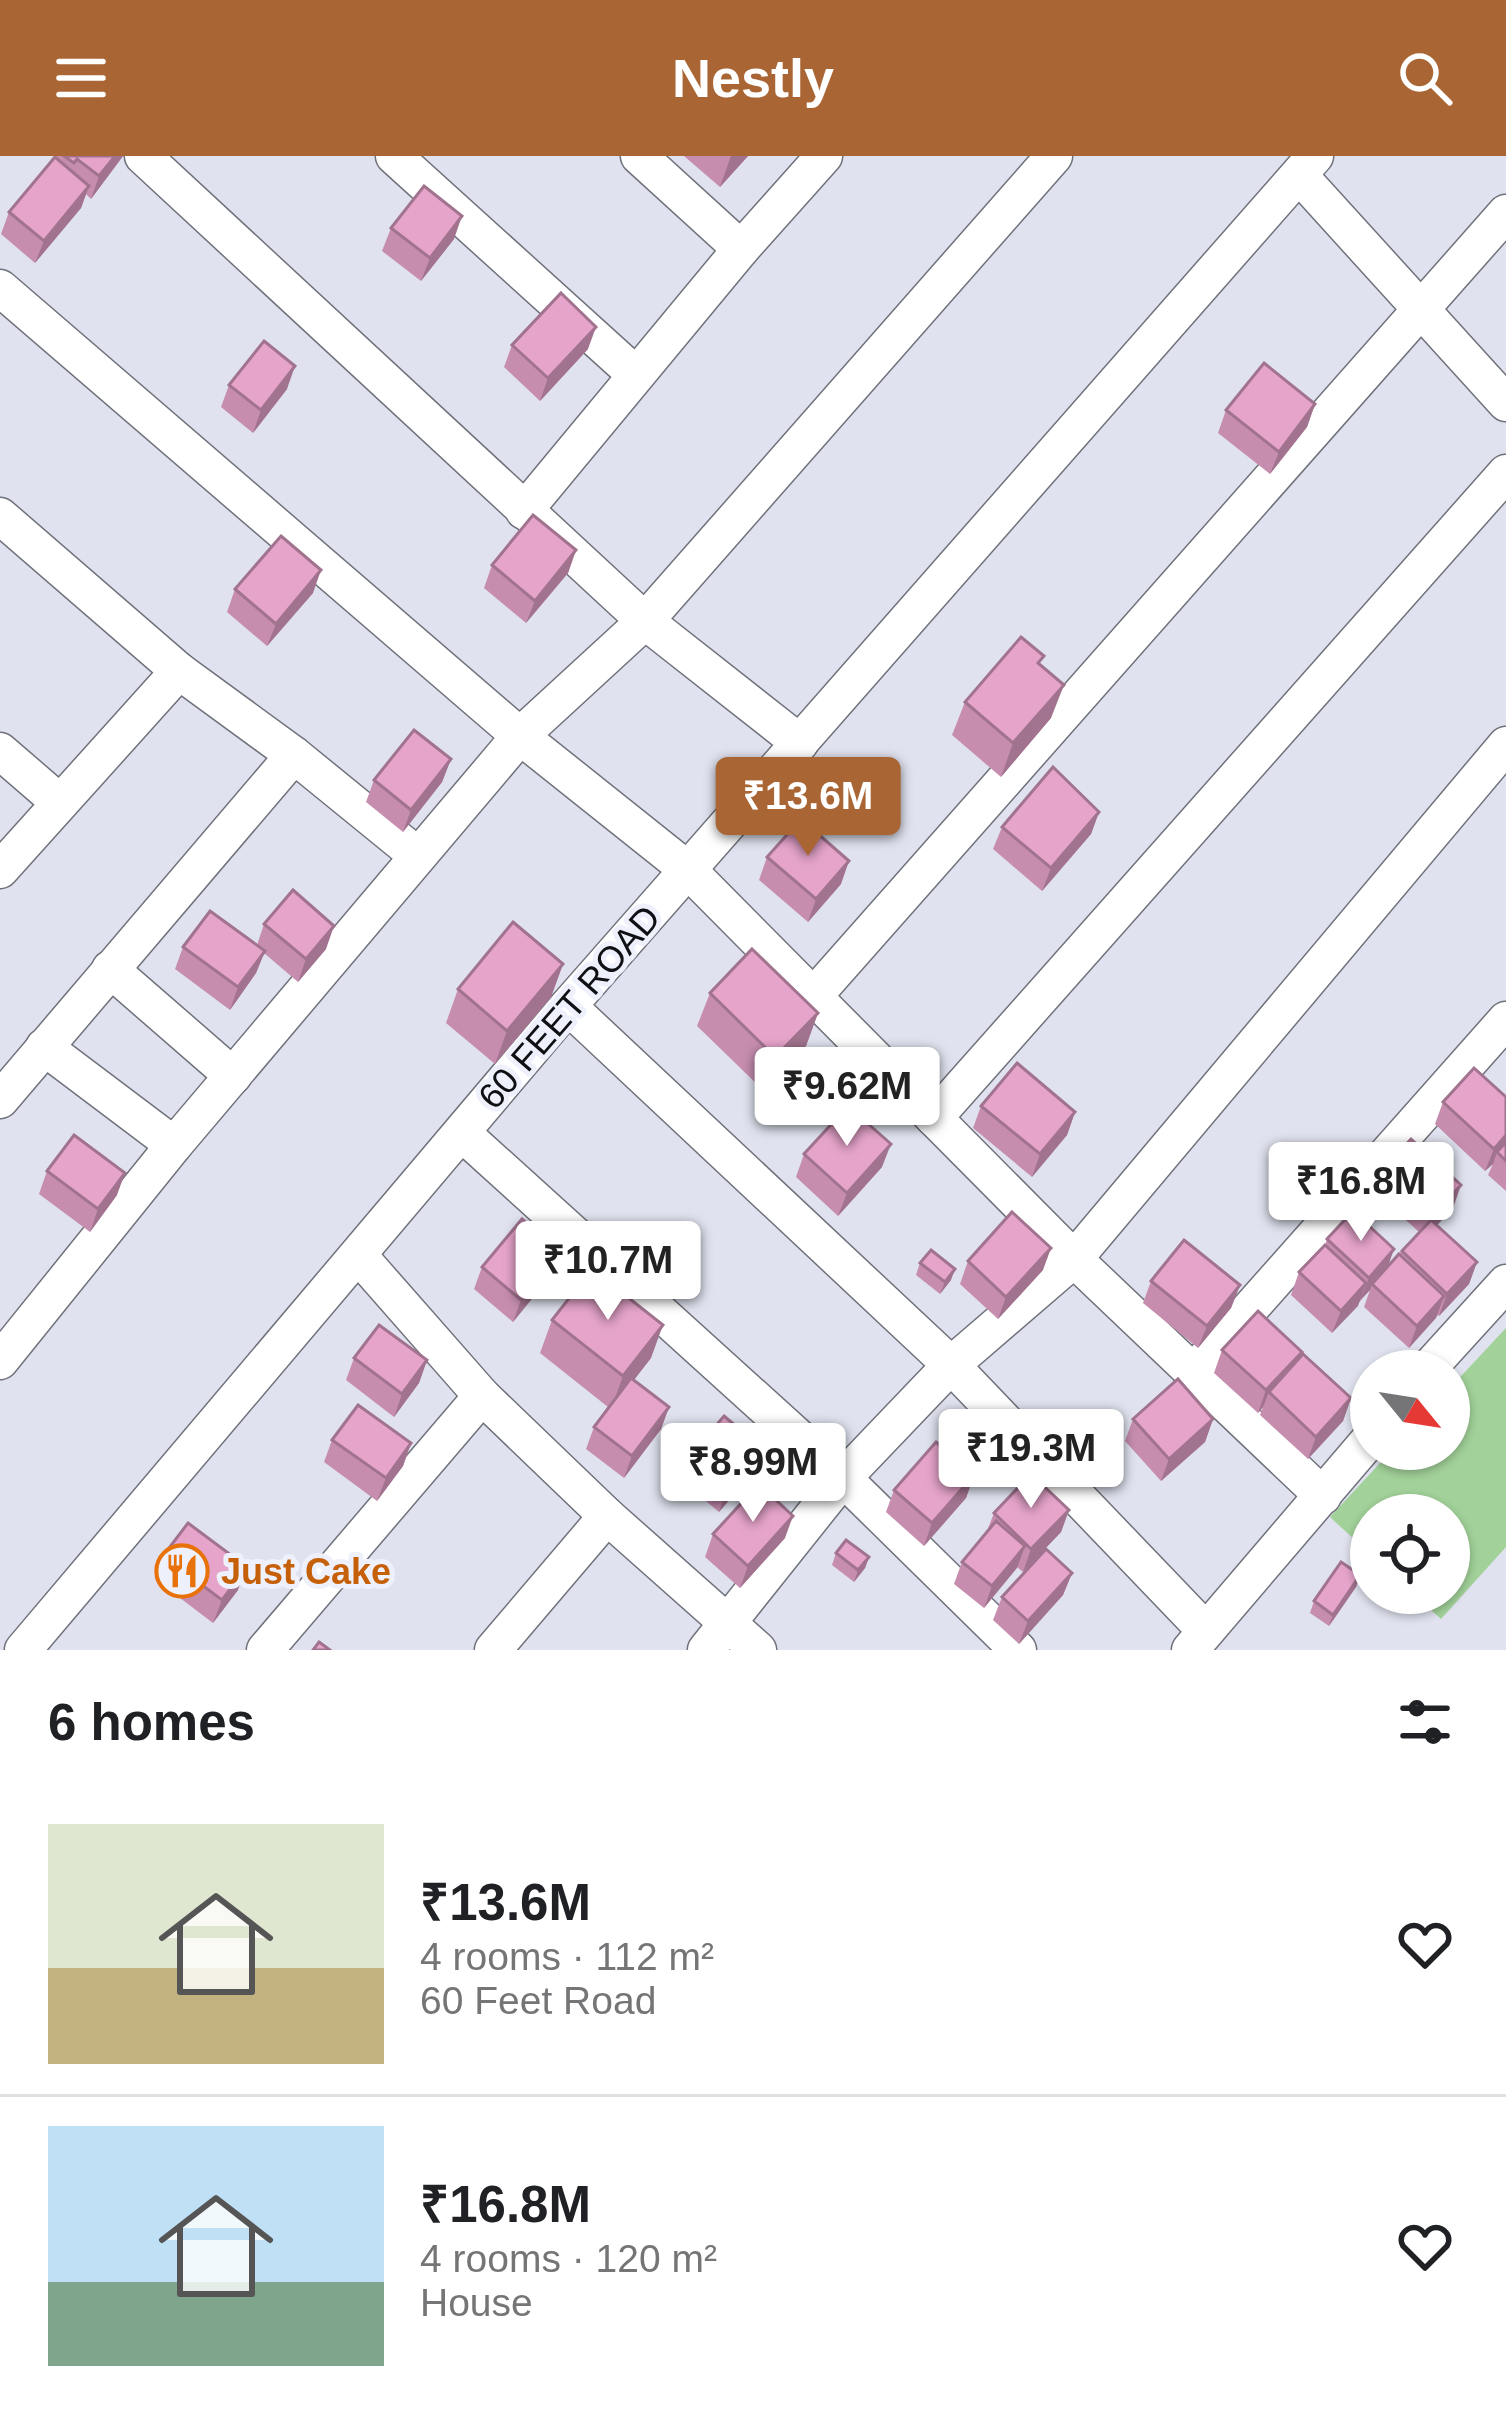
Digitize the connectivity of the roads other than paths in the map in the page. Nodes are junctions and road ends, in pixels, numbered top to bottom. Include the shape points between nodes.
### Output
1 (143, 156) edge
2 (394, 156) edge
3 (639, 156) edge
4 (824, 156) edge
5 (1054, 156) edge
6 (1307, 165) edge
7 (1506, 213) edge
8 (741, 249) junction
9 (0, 288) edge
10 (1423, 311) junction
11 (636, 374) junction
12 (1506, 403) edge
13 (1506, 473) edge
14 (524, 512) junction
15 (0, 516) edge
16 (645, 621) junction
17 (178, 671) junction
18 (520, 736) junction
19 (800, 743) junction
20 (1506, 746) edge
21 (0, 751) edge
22 (294, 754) junction
23 (58, 802) junction
24 (418, 856) junction
25 (0, 870) edge
26 (688, 870) junction
27 (110, 969) junction
28 (812, 998) junction
29 (568, 1006) junction
30 (1506, 1020) edge
31 (44, 1047) junction
32 (233, 1076) junction
33 (0, 1100) edge
34 (934, 1118) junction
35 (462, 1132) junction
36 (174, 1145) junction
37 (359, 1256) junction
38 (1074, 1259) junction
39 (1506, 1283) edge
40 (1445, 1350) edge
41 (0, 1360) edge
42 (950, 1365) junction
43 (1192, 1374) junction
44 (482, 1396) junction
45 (1350, 1463) edge
46 (844, 1478) junction
47 (1323, 1496) junction
48 (607, 1516) junction
49 (729, 1620) junction
50 (1198, 1640) edge
51 (23, 1650) edge
52 (265, 1650) edge
53 (493, 1650) edge
54 (706, 1650) edge
55 (758, 1650) edge
56 (1018, 1650) edge

1 - 14 street
2 - 11 street
3 - 8 street
4 - 8 street
5 - 16 street
6 - 10 street
6 - 19 street, 60 FEET ROAD
7 - 10 street
8 - 11 street
9 - 18 street
10 - 12 street
10 - 28 street
11 - 14 street
13 - 34 street
14 - 16 street
15 - 17 street
16 - 18 street
16 - 19 street
17 - 22 street
17 - 23 street
18 - 24 street
18 - 26 street
19 - 26 street, 60 FEET ROAD
20 - 38 street
21 - 23 street
22 - 24 street
22 - 27 street
23 - 25 street
24 - 32 street
26 - 28 street
26 - 29 street, 60 FEET ROAD
27 - 31 street
27 - 32 street
28 - 34 street
29 - 35 street, 60 FEET ROAD
29 - 42 street
30 - 43 street
31 - 33 street
31 - 36 street
32 - 36 street
34 - 38 street
35 - 37 street, 60 FEET ROAD
35 - 46 street
36 - 41 street
37 - 44 street
37 - 51 street, 60 FEET ROAD
38 - 42 street
38 - 43 street
39 - 40 street
42 - 46 street
42 - 50 street
43 - 47 street
44 - 48 street
44 - 52 street
45 - 47 street
46 - 49 street
46 - 56 street
47 - 50 street
48 - 49 street
48 - 53 street
49 - 54 street
49 - 55 street

